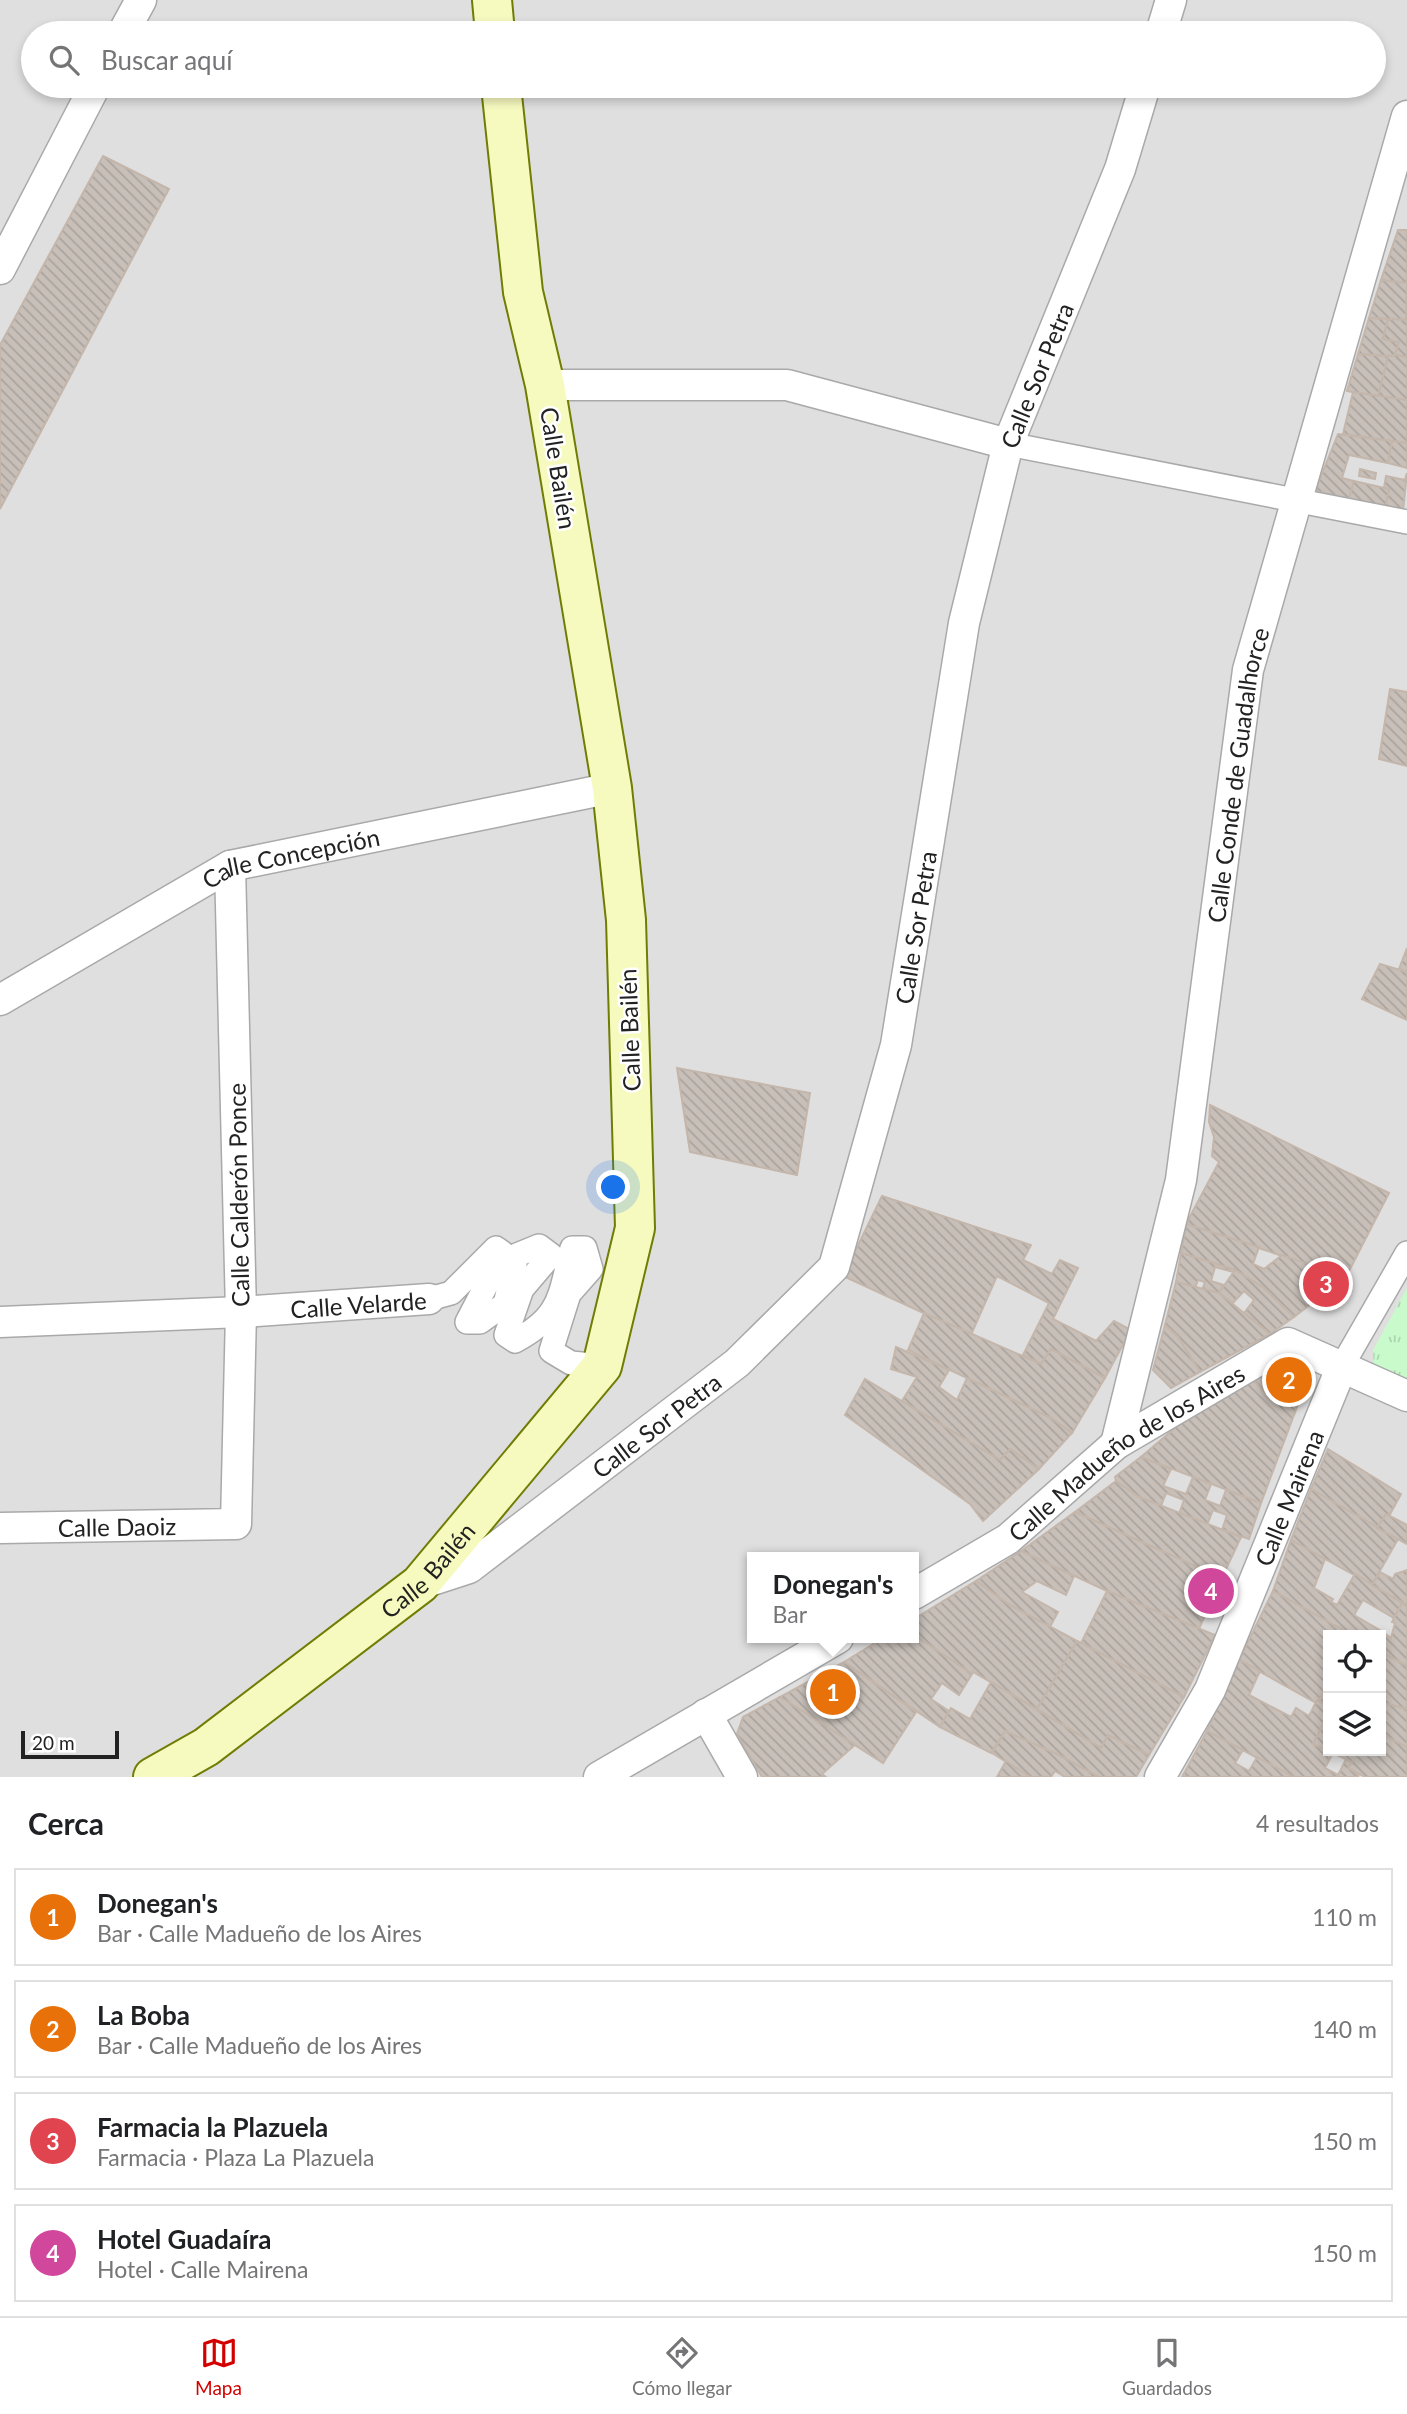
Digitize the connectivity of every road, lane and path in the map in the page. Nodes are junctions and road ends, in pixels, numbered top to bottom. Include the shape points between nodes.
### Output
1 (492, 0) edge
2 (1171, 0) edge
3 (135, 2) edge
4 (128, 21) edge
5 (494, 21) edge
6 (1165, 21) edge
7 (90, 98) edge
8 (502, 98) edge
9 (1141, 98) edge
10 (1407, 116) edge
11 (0, 269) edge
12 (545, 384) junction
13 (1008, 444) junction
14 (1296, 498) junction
15 (1407, 522) edge
16 (612, 788) junction
17 (230, 866) junction
18 (0, 1000) edge
19 (1407, 1253) edge
20 (429, 1298) joint
21 (242, 1312) junction
22 (0, 1321) edge
23 (602, 1366) junction
24 (1342, 1366) junction
25 (1407, 1396) edge
26 (1116, 1444) junction
27 (236, 1524) joint
28 (0, 1528) edge
29 (420, 1584) junction
30 (919, 1591) edge
31 (829, 1643) edge
32 (706, 1714) junction
33 (153, 1777) edge
34 (599, 1777) edge
35 (742, 1777) edge
36 (1160, 1777) edge

1 - 5 main road
2 - 6 street
3 - 4 street
7 - 11 street
8 - 12 main road, Calle Bailén via 523,292
9 - 13 street, Calle Sor Petra via 1120,169
10 - 14 street, Calle Conde de Guadalhorce
12 - 13 street via 787,385
12 - 16 main road, Calle Bailén
13 - 14 street
13 - 29 street, Calle Sor Petra via 964,623 896,1045 834,1267 726,1371 470,1567
14 - 15 street
14 - 26 street, Calle Conde de Guadalhorce via 1248,670 1181,1180
16 - 17 street, Calle Concepción
16 - 23 main road, Calle Bailén via 626,919 635,1228
17 - 18 street, Calle Concepción
17 - 21 street, Calle Calderón Ponce
19 - 24 street
20 - 21 street, Calle Velarde
20 - 23 street, Calle Velarde via 451,1293 496,1248 503,1253 467,1322 480,1322 505,1304 517,1255 539,1246 551,1255 522,1289 506,1335 515,1341 540,1328 554,1312 572,1248 585,1248 591,1269 569,1294 551,1351 571,1363
21 - 22 street, Calle Velarde
21 - 27 street, Calle Calderón Ponce
23 - 29 main road, Calle Bailén
24 - 25 street
24 - 26 street, Calle Madueño de los Aires via 1289,1343
24 - 36 street, Calle Mairena via 1210,1690
26 - 30 street, Calle Madueño de los Aires via 1008,1539
27 - 28 street, Calle Daoiz
29 - 33 main road, Calle Bailén via 206,1746
31 - 32 street
32 - 34 street
32 - 35 street

